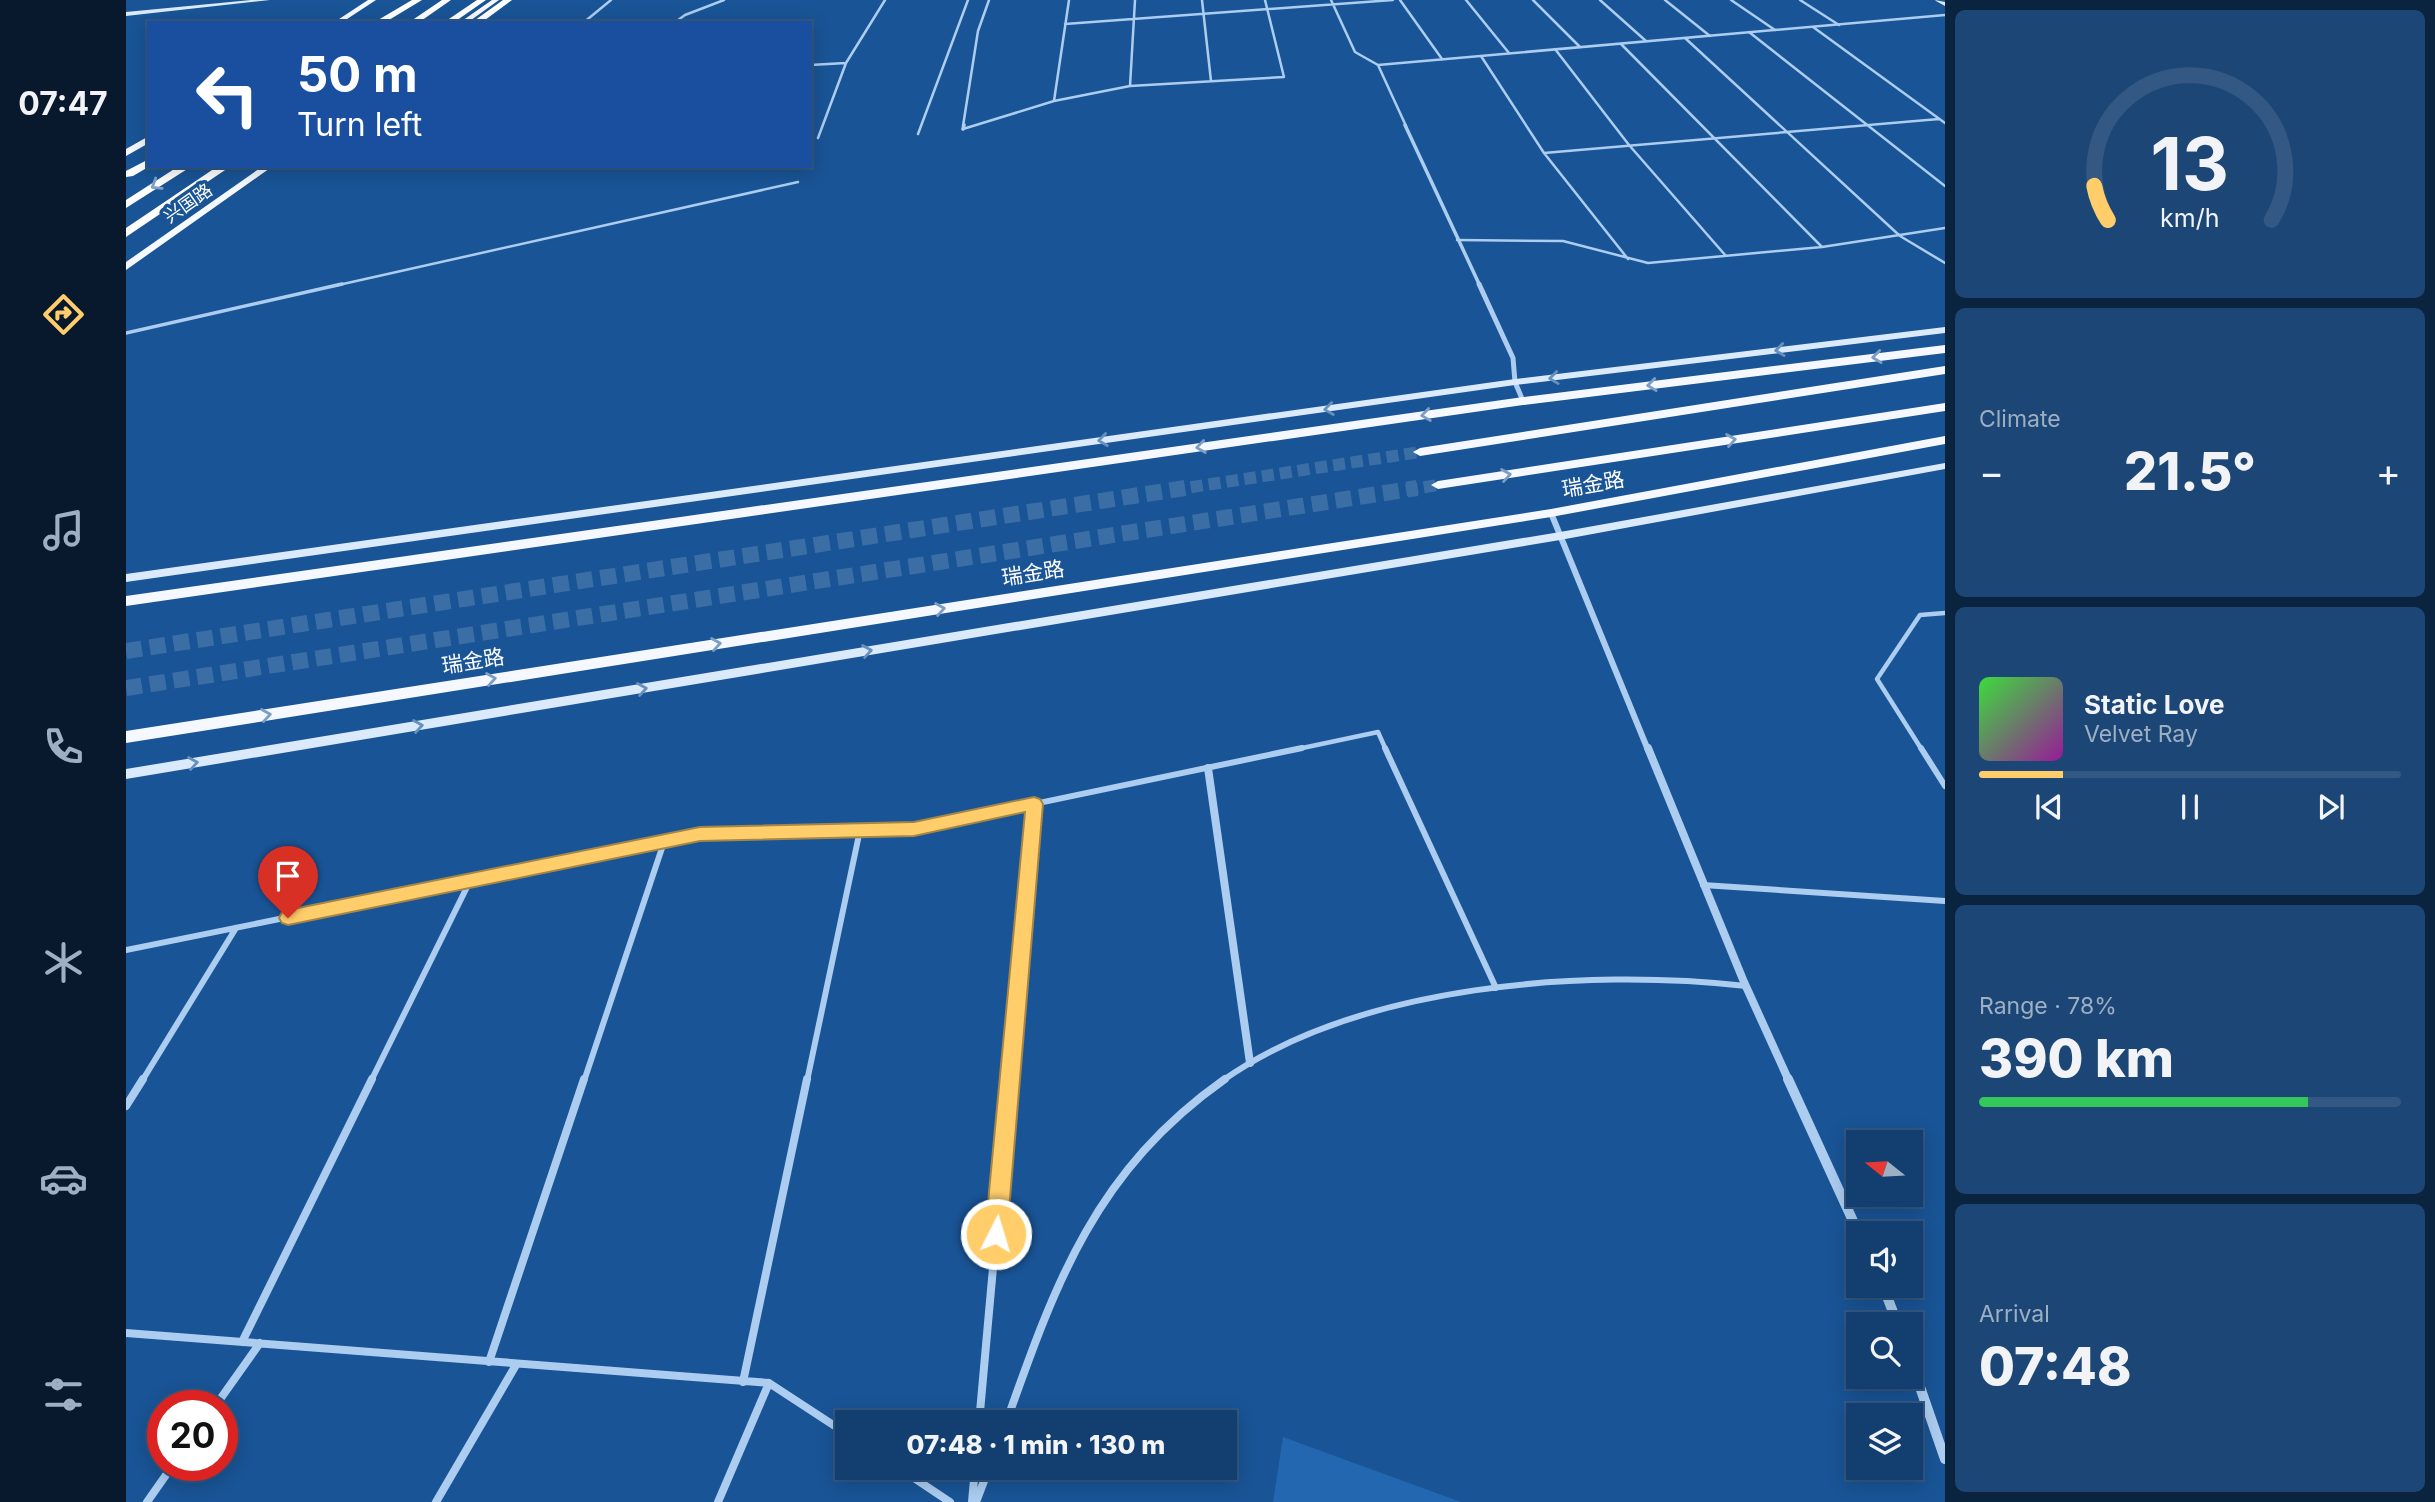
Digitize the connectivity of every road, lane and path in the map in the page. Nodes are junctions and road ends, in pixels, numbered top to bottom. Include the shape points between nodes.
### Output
1 (213, 0) edge
2 (267, 0) edge
3 (373, 0) edge
4 (418, 0) edge
5 (447, 0) edge
6 (482, 0) edge
7 (496, 0) edge
8 (508, 0) edge
9 (611, 0) edge
10 (724, 0) edge
11 (885, 0) edge
12 (968, 0) edge
13 (989, 0) edge
14 (1069, 0) edge
15 (1136, 0) edge
16 (1202, 0) edge
17 (1265, 0) edge
18 (1331, 0) edge
19 (1394, 0) edge
20 (1400, 0) edge
21 (1466, 0) edge
22 (1533, 0) edge
23 (1600, 0) edge
24 (1665, 0) edge
25 (1731, 0) edge
26 (1800, 0) edge
27 (1938, 0) edge
28 (1945, 4) edge
29 (1333, 5) junction
30 (126, 9) edge
31 (1267, 10) junction
32 (126, 14) edge
33 (1203, 14) junction
34 (1945, 15) edge
35 (1134, 19) junction
36 (339, 21) edge
37 (381, 21) edge
38 (415, 21) edge
39 (450, 21) edge
40 (465, 21) edge
41 (478, 21) edge
42 (585, 21) edge
43 (677, 21) edge
44 (1065, 24) junction
45 (1839, 25) junction
46 (1813, 27) junction
47 (1775, 30) junction
48 (1749, 32) junction
49 (1710, 36) junction
50 (1685, 38) junction
51 (1646, 41) junction
52 (1621, 44) junction
53 (1580, 47) junction
54 (1555, 49) junction
55 (1509, 53) junction
56 (1481, 56) junction
57 (1442, 59) junction
58 (846, 62) junction
59 (812, 65) edge
60 (1378, 65) junction
61 (1211, 81) junction
62 (1129, 86) junction
63 (1054, 101) junction
64 (1939, 119) junction
65 (1945, 123) edge
66 (1866, 125) junction
67 (963, 129) joint
68 (1787, 132) junction
69 (918, 134) dead end
70 (818, 138) dead end
71 (1712, 138) junction
72 (147, 140) edge
73 (1629, 145) junction
74 (126, 153) edge
75 (1544, 153) junction
76 (147, 163) edge
77 (184, 168) edge
78 (223, 168) edge
79 (249, 168) edge
80 (266, 168) edge
81 (127, 175) edge
82 (797, 182) dead end
83 (1945, 186) edge
84 (126, 205) edge
85 (1945, 228) edge
86 (126, 233) edge
87 (1900, 236) junction
88 (1457, 240) junction
89 (138, 245) dead end
90 (1822, 247) junction
91 (1726, 256) junction
92 (1628, 259) junction
93 (1945, 263) edge
94 (126, 267) edge
95 (1945, 330) edge
96 (126, 333) edge
97 (1945, 349) edge
98 (1945, 370) edge
99 (1515, 383) junction
100 (1523, 401) junction
101 (1945, 407) edge
102 (1945, 440) edge
103 (1420, 452) tunnel mouth
104 (1945, 466) edge
105 (1438, 485) tunnel mouth
106 (1551, 513) junction
107 (1560, 536) junction
108 (126, 578) edge
109 (126, 601) edge
110 (1945, 613) edge
111 (126, 737) edge
112 (1208, 768) junction
113 (126, 774) edge
114 (1945, 786) edge
115 (1034, 804) junction
116 (860, 830) junction
117 (664, 842) junction
118 (470, 881) junction
119 (1703, 885) junction
120 (1945, 901) edge
121 (236, 928) junction
122 (126, 950) edge
123 (1746, 986) junction
124 (1496, 988) junction
125 (1250, 1063) junction
126 (126, 1106) edge
127 (1853, 1221) edge
128 (126, 1333) edge
129 (242, 1342) junction
130 (260, 1343) junction
131 (489, 1362) junction
132 (516, 1365) junction
133 (743, 1382) junction
134 (769, 1383) junction
135 (1920, 1389) edge
136 (227, 1390) edge
137 (980, 1410) edge
138 (1011, 1410) edge
139 (835, 1426) edge
140 (1945, 1459) edge
141 (917, 1480) edge
142 (975, 1480) edge
143 (984, 1480) edge
144 (161, 1481) edge
145 (146, 1502) edge
146 (436, 1502) edge
147 (718, 1502) edge
148 (950, 1502) edge
149 (974, 1502) edge

1 - 30 street
2 - 32 street
3 - 36 main road
4 - 37 highway
5 - 38 highway
6 - 39 highway
7 - 40 main road
8 - 41 highway
9 - 42 lane
10 - 43 lane
11 - 58 lane
12 - 69 lane
13 - 67 street via 978,31
14 - 44 lane
15 - 35 lane
16 - 33 lane
17 - 31 lane
18 - 29 lane
19 - 29 lane
20 - 57 lane
21 - 55 lane
22 - 53 lane
23 - 51 lane
24 - 49 lane
25 - 47 lane
26 - 45 lane
27 - 28 street
29 - 31 lane
29 - 60 lane via 1355,52
31 - 33 lane
31 - 61 lane via 1284,78
33 - 35 lane
33 - 61 lane
34 - 45 street
35 - 44 lane
35 - 62 lane
44 - 63 lane
45 - 46 street
46 - 47 street
46 - 64 lane
47 - 48 street
48 - 49 street
48 - 66 lane
49 - 50 street
50 - 51 street
50 - 68 lane
51 - 52 street
52 - 53 street
52 - 71 lane
53 - 54 street
54 - 55 street
54 - 73 lane
55 - 56 street
56 - 57 street
56 - 75 lane
57 - 60 street
58 - 59 lane
58 - 70 lane
60 - 88 street
61 - 62 lane
62 - 63 lane
63 - 67 lane
64 - 65 lane
64 - 66 lane
66 - 68 lane
66 - 83 lane
68 - 71 lane
68 - 87 lane
71 - 73 lane
71 - 90 lane
72 - 74 main road
73 - 75 lane
73 - 91 lane
75 - 92 lane
76 - 81 highway
77 -> 84 highway
78 - 86 highway
79 - 89 main road
80 - 94 main road, 兴国路
82 - 96 lane
85 - 87 lane
87 - 90 lane
87 - 93 lane
88 - 92 lane via 1563,241
88 - 99 street via 1513,358
90 - 91 lane
91 - 92 lane via 1648,263
95 -> 99 street
97 -> 100 main road
98 - 103 main road
99 - 100 street
99 -> 108 street
100 -> 109 main road
105 -> 101 main road
102 - 106 main road, 瑞金路
104 - 107 street
106 - 107 street
111 -> 106 main road, 瑞金路
113 -> 107 street
107 - 119 street
110 - 114 lane via 1920,615 1877,679
112 - 115 lane
112 - 124 lane via 1378,732
112 - 125 street
115 - 116 lane via 914,829
115 - 137 lane
116 - 117 lane via 700,834
116 - 133 lane
117 - 118 lane
117 - 131 lane
118 - 121 lane
118 - 129 lane
119 - 120 lane
119 - 123 street
121 - 122 lane
121 - 126 lane
123 - 124 lane via 1689,979 1602,978
123 - 127 street
124 - 125 lane via 1374,1013
125 - 138 lane via 1200,1096 1112,1190 1075,1250
128 - 129 lane
129 - 130 lane
130 - 131 lane
130 - 136 lane
131 - 132 lane
132 - 133 lane
132 - 146 lane
133 - 134 lane
134 - 139 lane
134 - 147 lane
135 - 140 street
141 - 148 lane
142 - 149 lane
143 - 149 lane
144 - 145 lane

